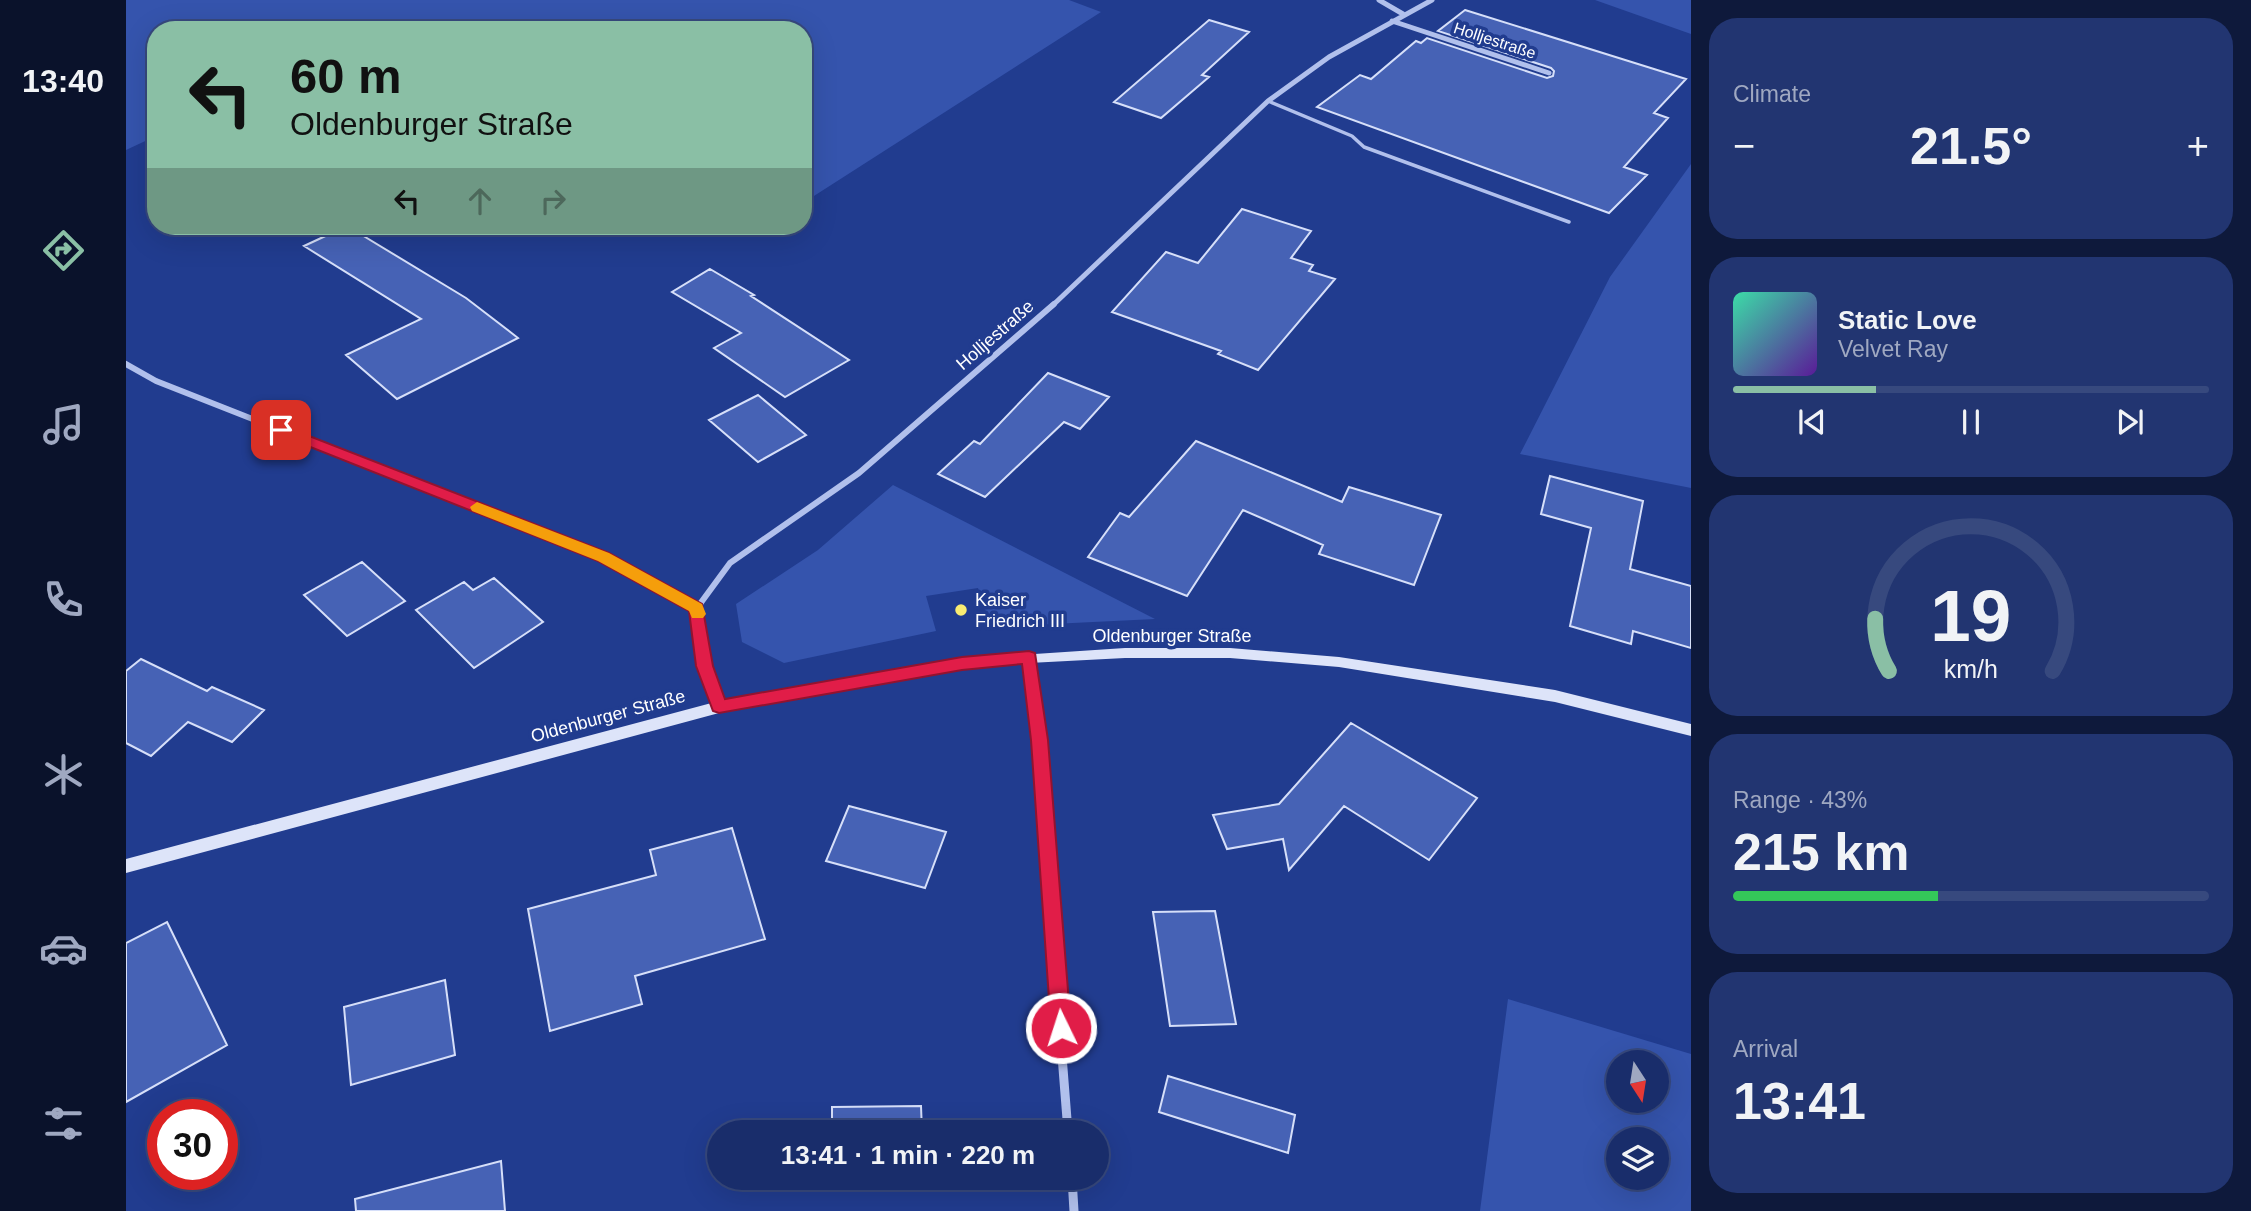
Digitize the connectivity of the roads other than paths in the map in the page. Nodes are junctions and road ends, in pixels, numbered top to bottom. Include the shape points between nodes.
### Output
1 (1379, 0) edge
2 (1432, 0) edge
3 (1403, 14) junction
4 (1392, 21) junction
5 (1549, 73) dead end
6 (1268, 101) junction
7 (1569, 222) dead end
8 (126, 365) edge
9 (697, 608) junction
10 (1029, 657) junction
11 (719, 707) junction
12 (1691, 730) edge
13 (126, 866) edge
14 (1067, 1120) edge
15 (1073, 1190) edge
16 (1074, 1211) edge

1 - 3 street
2 - 3 street, Holljestraße
3 - 4 street, Holljestraße
4 - 5 street, Holljestraße
4 - 6 street, Holljestraße via 1329,57
6 - 7 lane via 1352,136 1364,147
6 - 9 street, Holljestraße via 1010,343 859,473 730,564
8 - 9 street via 156,381 603,557
9 - 11 street via 705,666
10 - 11 main road, Oldenburger Straße via 962,664
10 - 12 main road, Oldenburger Straße via 1230,653 1339,662 1555,696
10 - 14 street via 1040,740
11 - 13 main road, Oldenburger Straße
15 - 16 street

